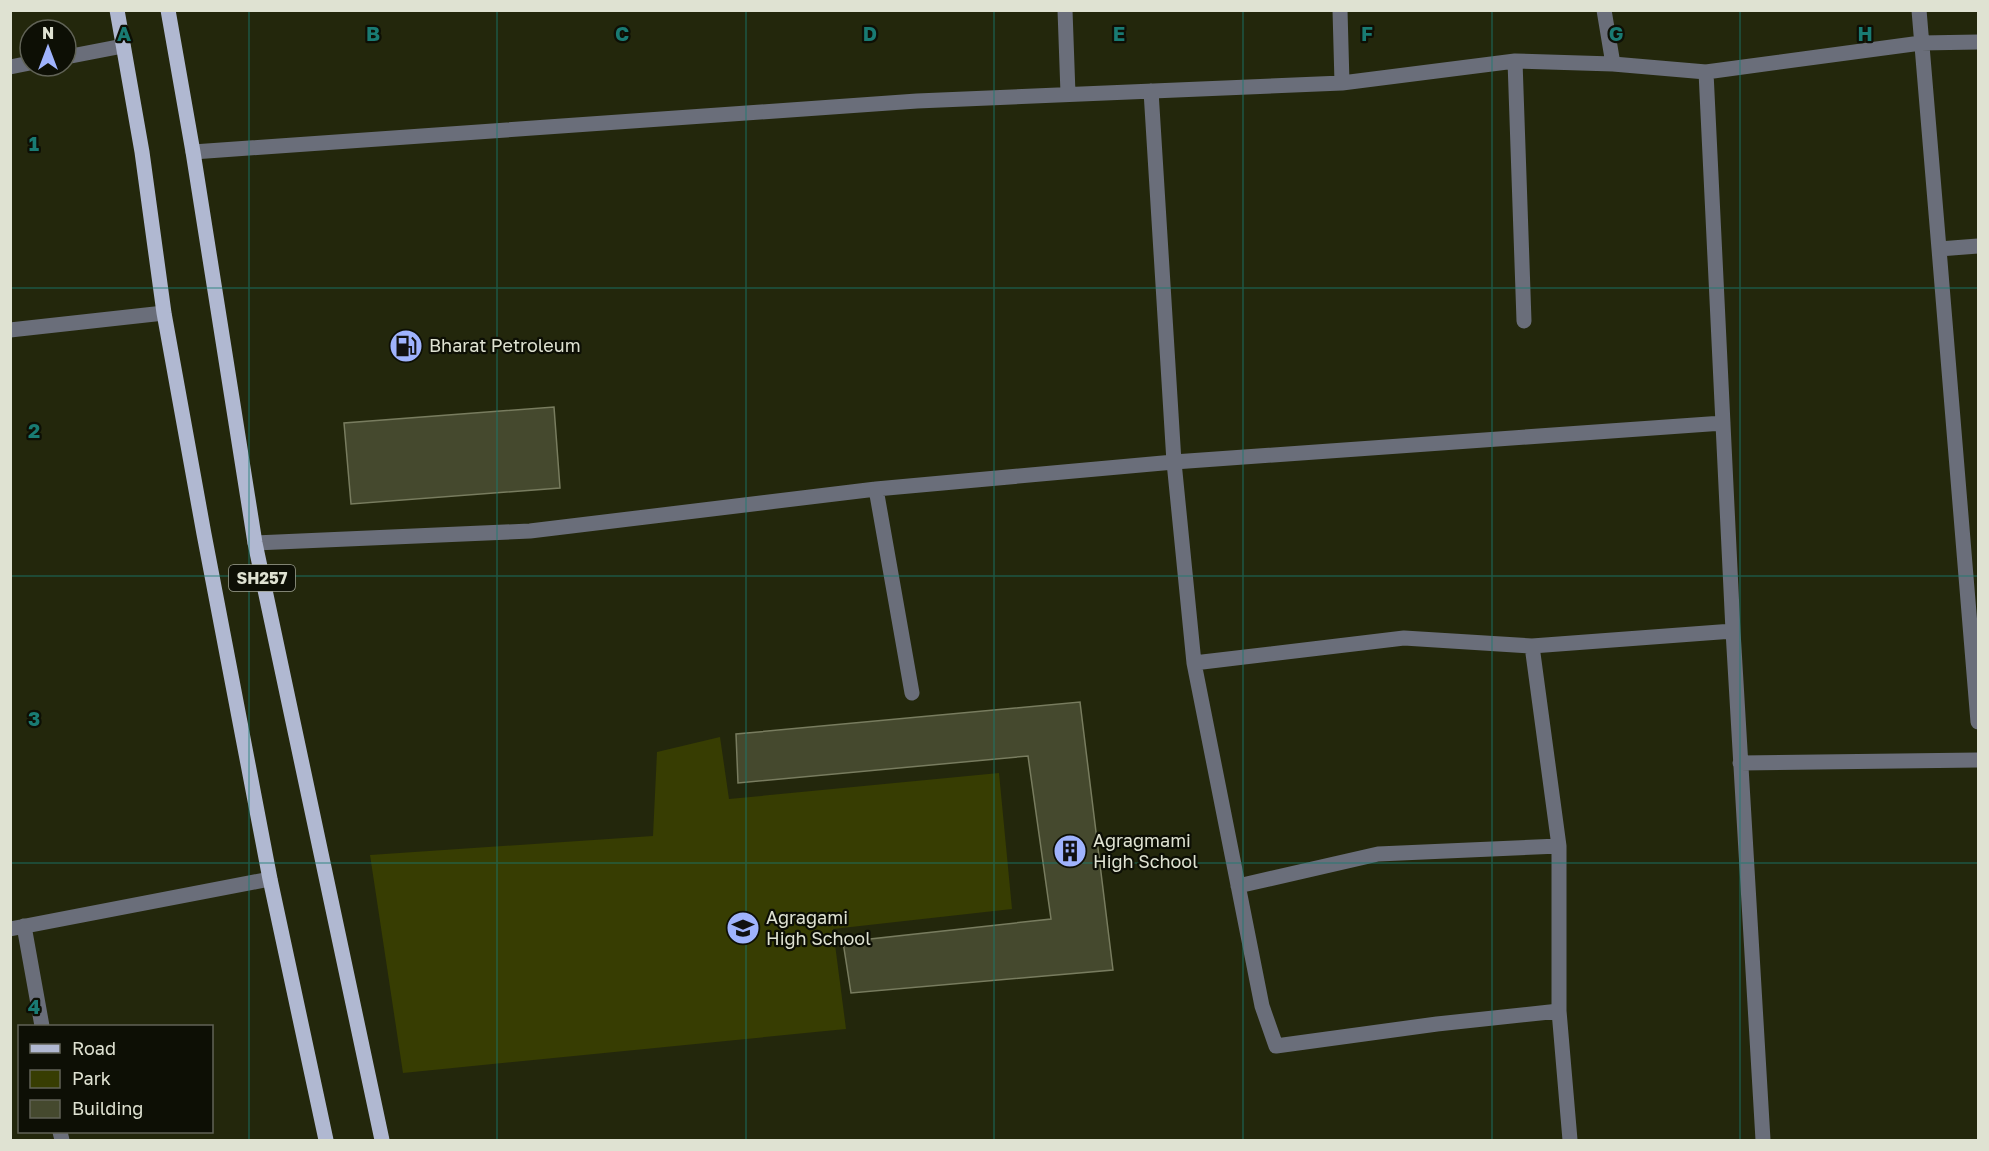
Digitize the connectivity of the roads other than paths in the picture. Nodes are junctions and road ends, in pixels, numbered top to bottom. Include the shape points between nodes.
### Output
1 (117, 10) edge
2 (168, 10) edge
3 (1065, 10) edge
4 (1340, 10) edge
5 (1604, 10) edge
6 (1919, 10) edge
7 (1978, 42) edge
8 (1922, 43) junction
9 (123, 46) junction
10 (78, 55) edge
11 (1515, 62) junction
12 (1613, 64) junction
13 (1706, 72) junction
14 (1342, 83) junction
15 (1151, 91) junction
16 (1068, 94) junction
17 (193, 152) junction
18 (1978, 246) edge
19 (1939, 249) junction
20 (164, 313) junction
21 (1524, 321) dead end
22 (10, 330) edge
23 (1723, 423) junction
24 (1174, 462) junction
25 (876, 489) junction
26 (255, 543) junction
27 (1733, 631) junction
28 (1532, 646) junction
29 (1194, 663) junction
30 (912, 693) dead end
31 (1978, 722) edge
32 (1978, 760) edge
33 (1740, 763) junction
34 (1559, 846) junction
35 (270, 879) junction
36 (1238, 885) junction
37 (17, 928) edge
38 (1559, 1011) junction
39 (42, 1025) edge
40 (326, 1140) edge
41 (382, 1140) edge
42 (1570, 1140) edge
43 (1763, 1140) edge

1 - 9 main road, SH257
2 - 17 main road, SH257
3 - 16 street
4 - 14 street
5 - 12 street
6 - 8 street
7 - 8 street
8 - 13 street
8 - 19 street
9 - 10 street
9 - 20 main road, SH257
11 - 12 street
11 - 14 street
11 - 21 street
12 - 13 street
13 - 23 street
14 - 15 street
15 - 16 street
15 - 24 street
16 - 17 street via 917,101
17 - 26 main road, SH257
18 - 19 street
19 - 31 street
20 - 22 street
20 - 35 main road, SH257
23 - 24 street
23 - 27 street
24 - 25 street
24 - 29 street
25 - 26 street via 530,531
25 - 30 street
26 - 41 main road, SH257
27 - 28 street
27 - 33 street
28 - 29 street via 1404,639
28 - 34 street
29 - 36 street
32 - 33 street
33 - 43 street
34 - 36 street via 1378,854
34 - 38 street
35 - 37 street
35 - 40 main road, SH257
36 - 38 street via 1262,1006 1276,1046
37 - 39 street
38 - 42 street

